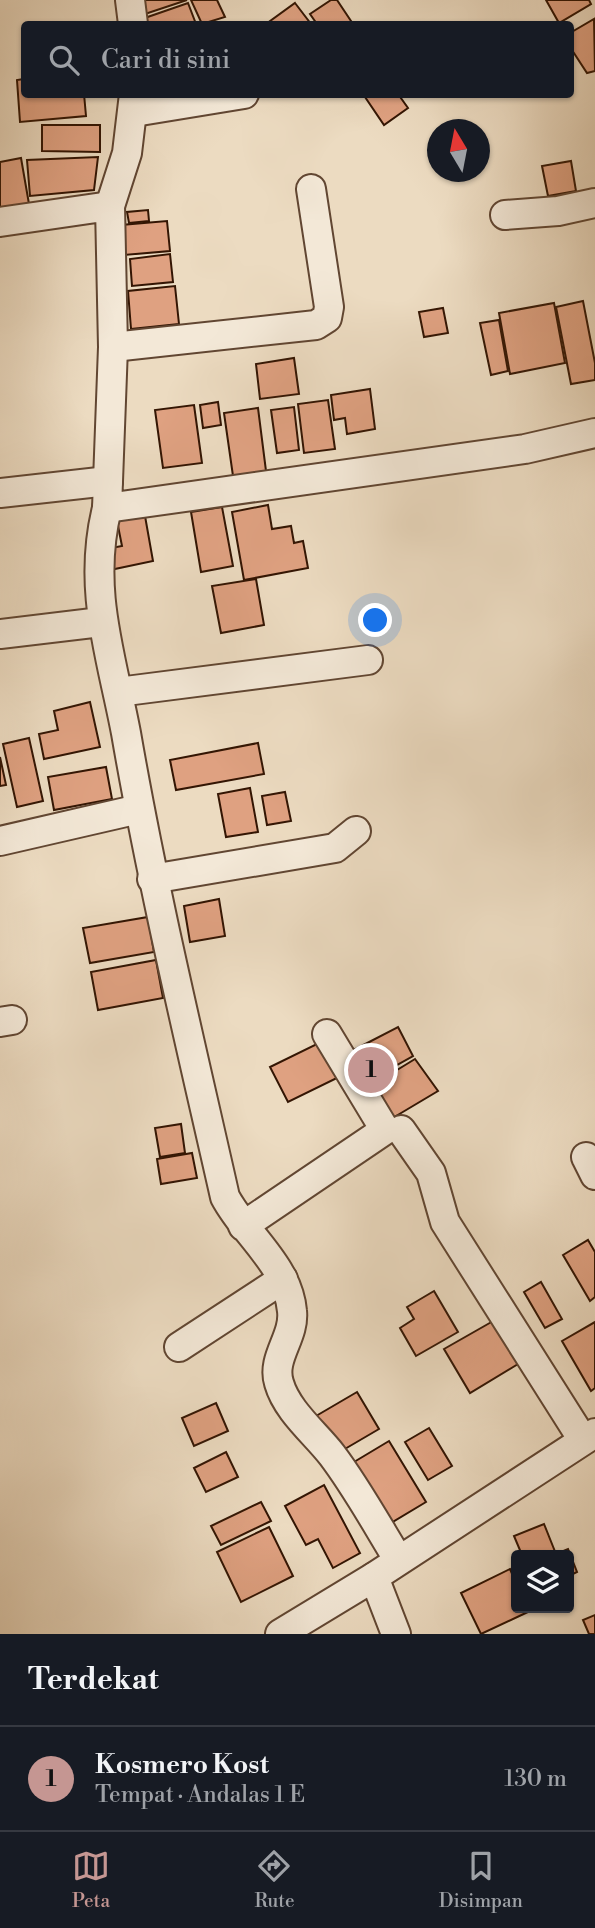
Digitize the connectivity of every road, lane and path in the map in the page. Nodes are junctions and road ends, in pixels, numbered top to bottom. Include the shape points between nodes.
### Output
1 (130, 0) edge
2 (133, 21) edge
3 (195, 98) edge
4 (134, 103) edge
5 (311, 189) dead end
6 (595, 203) edge
7 (110, 206) junction
8 (505, 215) dead end
9 (0, 222) edge
10 (113, 347) junction
11 (595, 432) edge
12 (0, 493) edge
13 (108, 494) junction
14 (101, 622) junction
15 (0, 634) edge
16 (368, 660) dead end
17 (118, 692) junction
18 (139, 809) junction
19 (356, 831) dead end
20 (0, 841) edge
21 (152, 879) junction
22 (327, 1034) dead end
23 (401, 1130) dead end
24 (243, 1226) junction
25 (283, 1279) junction
26 (179, 1347) dead end
27 (589, 1436) edge
28 (398, 1559) junction
29 (374, 1577) junction
30 (310, 1626) edge
31 (280, 1634) edge
32 (396, 1634) edge

1 - 2 street
3 - 4 street
4 - 7 street via 127,153
5 - 10 street via 327,318 316,325
6 - 8 street
7 - 9 street
7 - 10 street
10 - 13 street
11 - 13 street via 525,449
12 - 13 street
13 - 14 street via 97,578
14 - 15 street
14 - 17 street
16 - 17 street
17 - 18 street
18 - 20 street
18 - 21 street
19 - 21 street via 335,848
21 - 24 street via 225,1197
22 - 24 street via 386,1130
23 - 27 street via 431,1173 445,1222
24 - 25 street
25 - 26 street
25 - 28 street via 293,1324 278,1361 279,1384 333,1457
27 - 28 street
28 - 29 street
29 - 30 street
29 - 32 street
30 - 31 street

